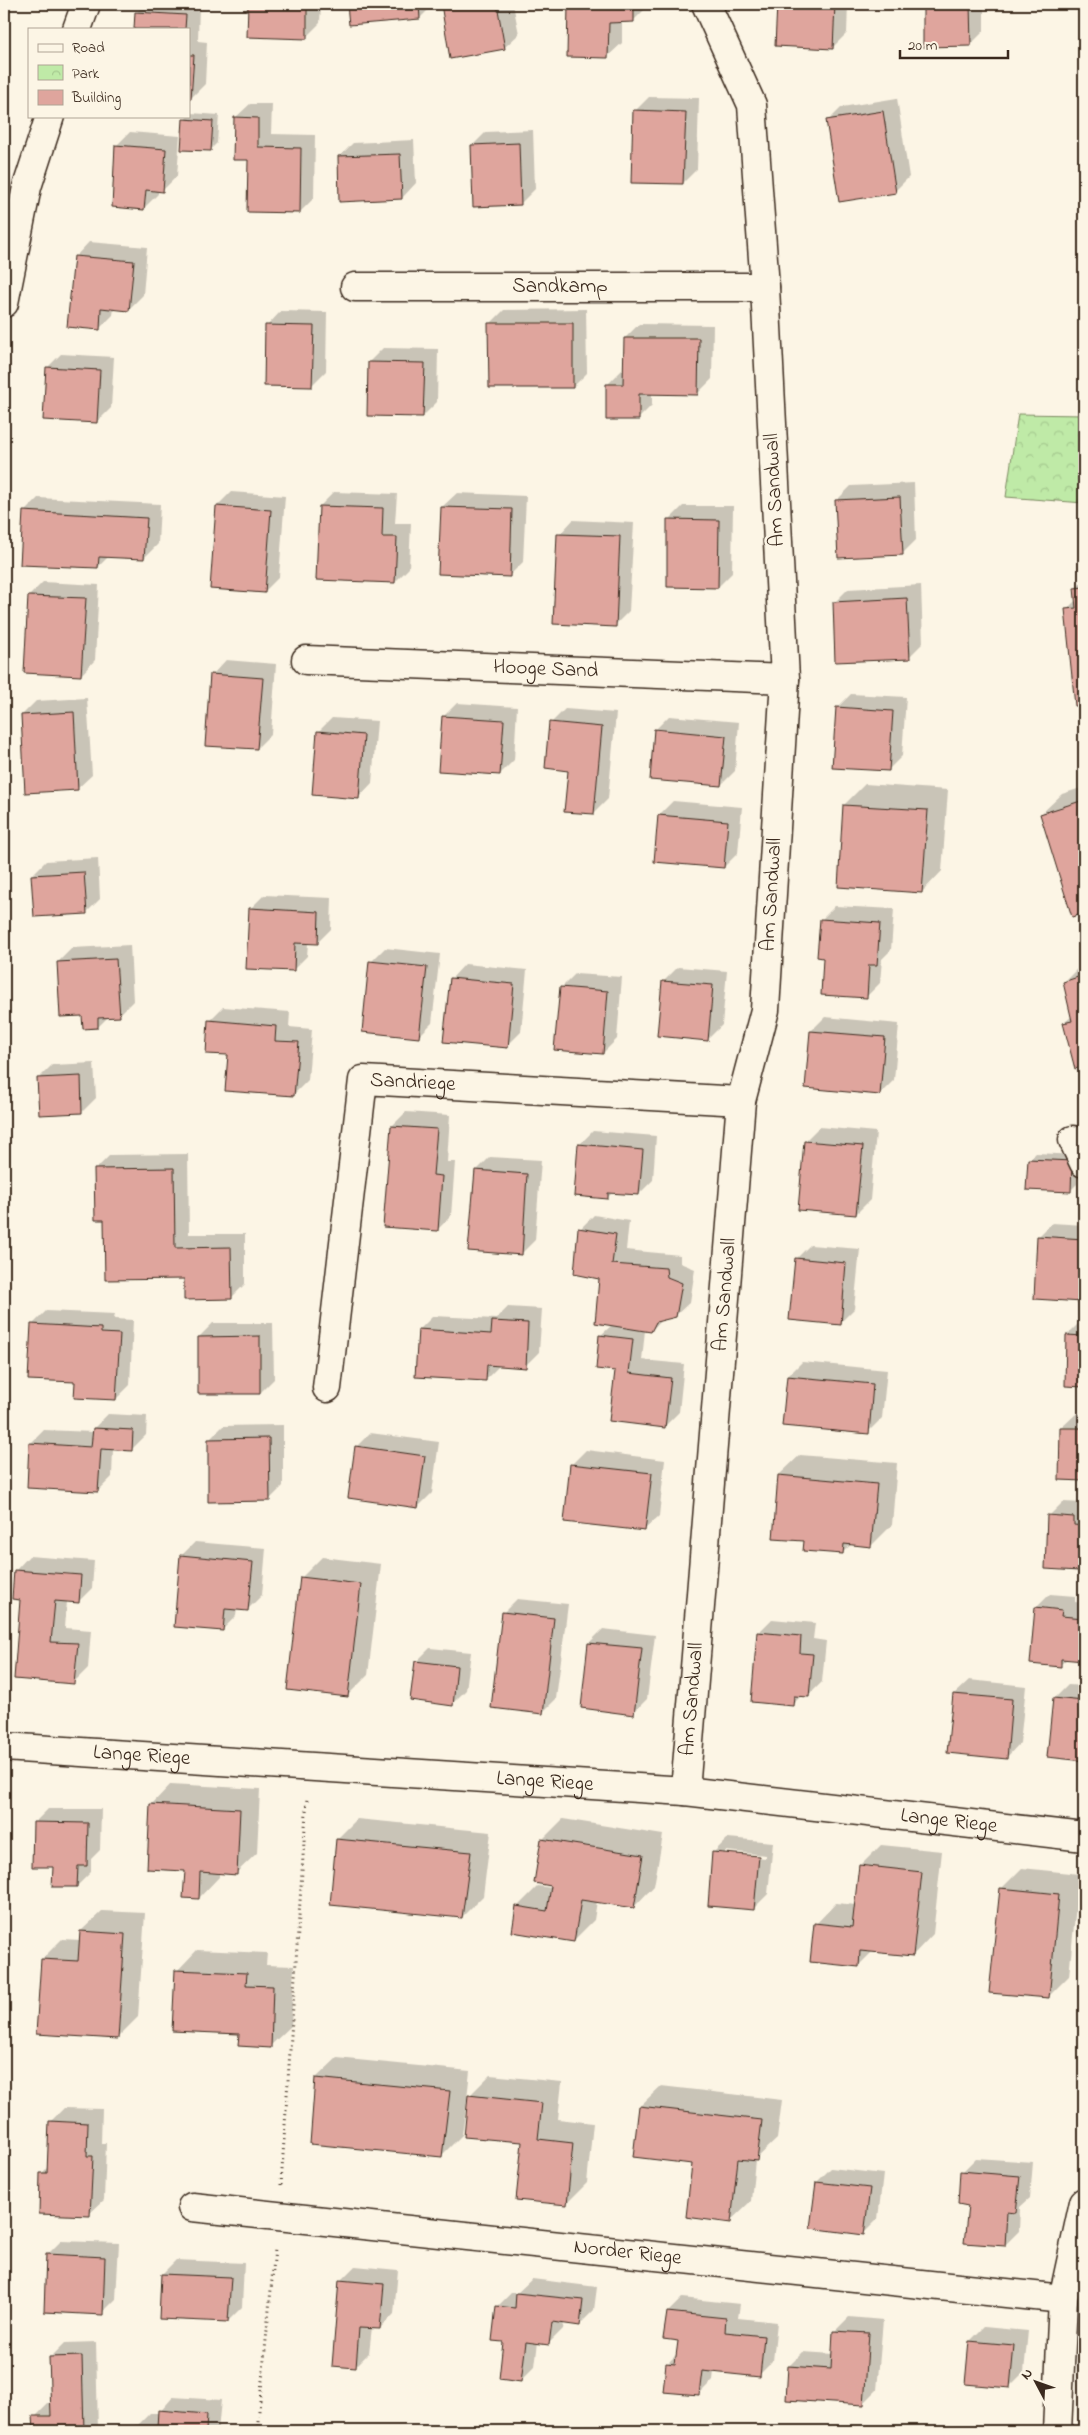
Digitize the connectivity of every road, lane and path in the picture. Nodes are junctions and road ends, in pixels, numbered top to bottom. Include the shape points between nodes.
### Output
1 (86, 4) edge
2 (706, 4) edge
3 (77, 28) edge
4 (49, 118) edge
5 (15, 187) edge
6 (355, 287) dead end
7 (765, 287) junction
8 (4, 302) edge
9 (306, 660) dead end
10 (785, 679) junction
11 (741, 1101) junction
12 (327, 1388) dead end
13 (4, 1747) edge
14 (309, 1767) junction
15 (685, 1791) junction
16 (1084, 1837) edge
17 (1084, 2202) edge
18 (192, 2207) dead end
19 (279, 2216) junction
20 (1063, 2299) junction
21 (257, 2431) edge
22 (1057, 2431) edge

1 - 3 street
2 - 7 street, Am Sandwall via 752,105
4 - 5 street
5 - 8 street
6 - 7 street, Sandkamp
7 - 10 street, Am Sandwall
9 - 10 street, Hooge Sand
10 - 11 street, Am Sandwall via 765,1010
11 - 12 street, Sandriege via 363,1080
11 - 15 street, Am Sandwall
13 - 14 street, Lange Riege
14 - 15 street, Lange Riege
14 - 19 path
15 - 16 street, Lange Riege
17 - 20 street
18 - 19 street, Norder Riege
19 - 20 street, Norder Riege
19 - 21 path
20 - 22 street

